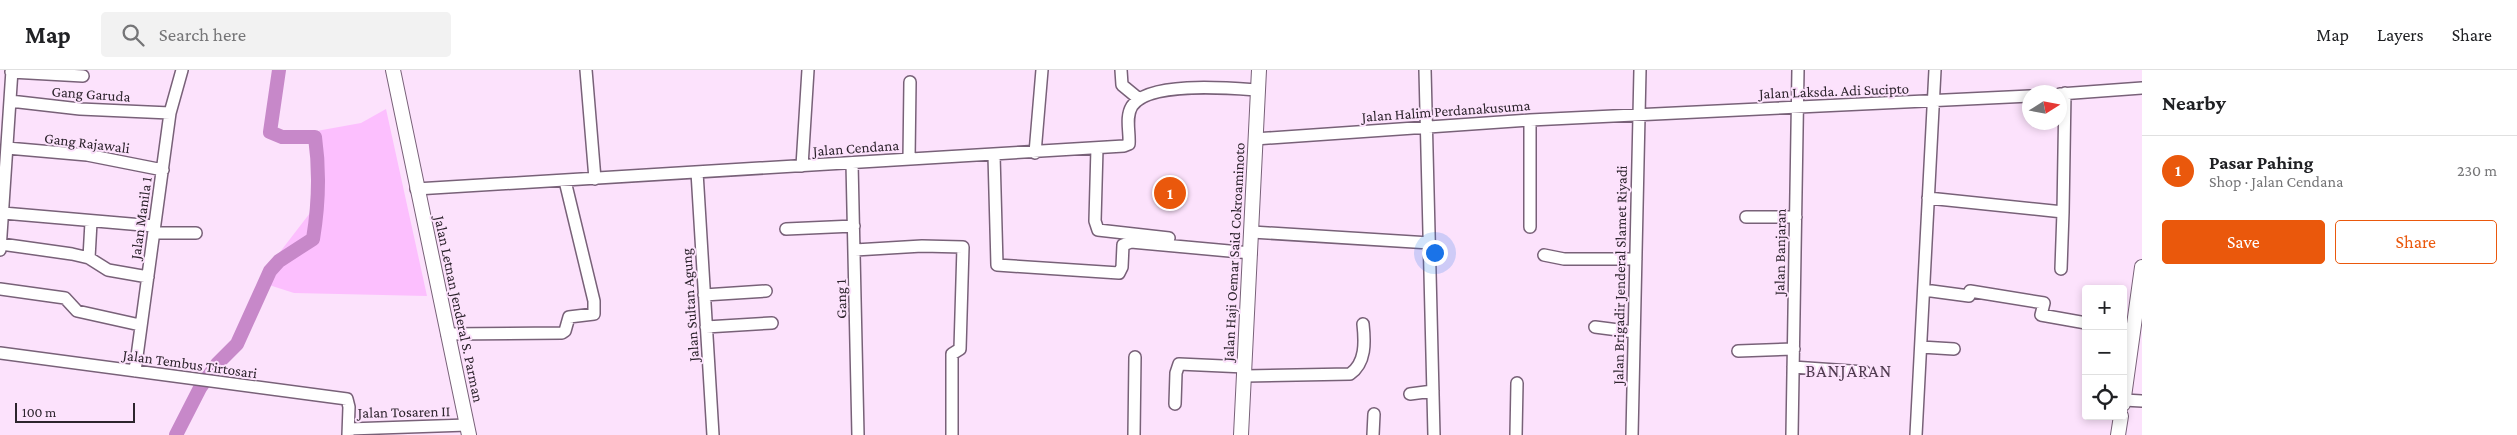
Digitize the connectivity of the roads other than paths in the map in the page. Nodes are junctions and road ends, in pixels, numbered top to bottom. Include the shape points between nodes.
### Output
1 (182, 70) edge
2 (393, 70) edge
3 (586, 70) edge
4 (808, 70) edge
5 (1042, 70) edge
6 (1121, 70) edge
7 (1259, 70) edge
8 (1425, 70) edge
9 (1640, 70) edge
10 (1798, 70) edge
11 (1935, 70) edge
12 (11, 71) edge
13 (83, 76) dead end
14 (910, 82) dead end
15 (2142, 88) edge
16 (1257, 90) junction
17 (2067, 94) edge
18 (2022, 96) edge
19 (7, 97) edge
20 (1139, 99) junction
21 (1934, 102) junction
22 (1798, 107) junction
23 (170, 114) junction
24 (1639, 115) junction
25 (4, 118) edge
26 (1530, 120) junction
27 (1427, 128) junction
28 (2062, 130) edge
29 (1255, 139) junction
30 (7, 148) junction
31 (1097, 148) junction
32 (1035, 153) junction
33 (994, 155) junction
34 (909, 159) junction
35 (852, 163) junction
36 (3, 165) edge
37 (802, 166) junction
38 (163, 170) junction
39 (697, 172) junction
40 (595, 179) junction
41 (565, 181) junction
42 (2, 189) edge
43 (416, 189) junction
44 (1928, 198) junction
45 (2, 208) edge
46 (2063, 212) junction
47 (1746, 217) dead end
48 (1796, 217) junction
49 (92, 222) junction
50 (854, 226) junction
51 (1530, 227) dead end
52 (786, 229) dead end
53 (154, 230) junction
54 (196, 232) dead end
55 (1, 238) edge
56 (1251, 243) junction
57 (1430, 243) junction
58 (0, 250) edge
59 (855, 250) junction
60 (1544, 255) dead end
61 (89, 258) junction
62 (1636, 259) junction
63 (2142, 267) edge
64 (2061, 269) dead end
65 (148, 277) junction
66 (0, 289) edge
67 (1924, 290) junction
68 (766, 291) dead end
69 (704, 296) junction
70 (2082, 322) edge
71 (772, 323) dead end
72 (1363, 324) dead end
73 (140, 325) junction
74 (2133, 326) edge
75 (706, 327) junction
76 (1595, 328) dead end
77 (1634, 332) junction
78 (447, 334) junction
79 (1921, 347) junction
80 (1794, 349) junction
81 (1954, 349) dead end
82 (1738, 351) dead end
83 (0, 352) edge
84 (1136, 357) dead end
85 (1793, 367) junction
86 (135, 371) junction
87 (1245, 371) junction
88 (1866, 372) dead end
89 (2127, 375) edge
90 (1517, 383) dead end
91 (1433, 391) junction
92 (1410, 394) dead end
93 (2127, 400) edge
94 (2142, 402) edge
95 (1175, 404) dead end
96 (1374, 414) dead end
97 (2120, 420) edge
98 (468, 430) edge
99 (348, 432) edge
100 (713, 435) edge
101 (858, 435) edge
102 (952, 435) edge
103 (1134, 435) edge
104 (1240, 435) edge
105 (1373, 435) edge
106 (1434, 435) edge
107 (1516, 435) edge
108 (1632, 435) edge
109 (1792, 435) edge
110 (1916, 435) edge
111 (2118, 435) edge

1 - 23 street, Jalan Manila 1
2 - 43 main road, Jalan Letnan Jenderal S. Parman
3 - 40 street
4 - 37 street
5 - 32 street
6 - 20 street via 1122,85
7 - 16 main road, Jalan Haji Oemar Said Cokroaminoto
8 - 27 street
9 - 24 street, Jalan Brigadir Jenderal Slamet Riyadi
10 - 22 street, Jalan Banjaran
11 - 21 street
12 - 13 street
12 - 19 street
14 - 34 street
15 - 17 street
16 - 20 street via 1165,89 1147,93
16 - 29 main road, Jalan Haji Oemar Said Cokroaminoto
18 - 21 street, Jalan Laksda. Adi Sucipto
19 - 23 street, Gang Garuda via 80,109
19 - 25 street
20 - 31 street, Jalan Cendana via 1130,113 1128,145
21 - 22 street, Jalan Laksda. Adi Sucipto
21 - 44 street
22 - 24 street, Jalan Laksda. Adi Sucipto
22 - 48 street, Jalan Banjaran
23 - 38 street, Jalan Manila 1
24 - 26 street, Jalan Halim Perdanakusuma
24 - 62 street, Jalan Brigadir Jenderal Slamet Riyadi
25 - 30 street
26 - 27 street, Jalan Halim Perdanakusuma
26 - 51 street
27 - 29 street, Jalan Halim Perdanakusuma
27 - 57 street
28 - 46 street
29 - 56 main road, Jalan Haji Oemar Said Cokroaminoto
30 - 36 street
30 - 38 street, Gang Rajawali via 87,155
31 - 32 street, Jalan Cendana
31 - 56 street via 1095,221 1098,230
32 - 33 street, Jalan Cendana
33 - 34 street, Jalan Cendana
33 - 56 street via 997,265 1119,273 1123,245 1131,242
34 - 35 street, Jalan Cendana
35 - 37 street, Jalan Cendana
35 - 50 street, Gang 1
36 - 42 street
37 - 39 street, Jalan Cendana
38 - 53 street, Jalan Manila 1
39 - 40 street, Jalan Cendana
39 - 69 street, Jalan Sultan Agung
40 - 41 street, Jalan Cendana
41 - 43 street, Jalan Cendana
41 - 78 street via 594,301 594,314 570,317 566,331 562,333
42 - 45 street
43 - 78 main road, Jalan Letnan Jenderal S. Parman
44 - 46 street
44 - 67 street
45 - 49 street
45 - 55 street
46 - 64 street
47 - 48 street
48 - 80 street, Jalan Banjaran
49 - 53 street
49 - 61 street
50 - 52 street
50 - 59 street, Gang 1
53 - 54 street
53 - 65 street, Jalan Manila 1
55 - 58 street
55 - 61 street
56 - 57 street
56 - 87 main road, Jalan Haji Oemar Said Cokroaminoto
57 - 91 street
59 - 101 street, Gang 1
59 - 102 street via 963,247 960,349 952,354
60 - 62 street via 1564,259
61 - 65 street via 108,270
62 - 77 street, Jalan Brigadir Jenderal Slamet Riyadi
63 - 74 main road
65 - 73 street, Jalan Manila 1
66 - 73 street via 65,298 77,311
67 - 70 street via 1969,296 1970,291 2044,303 2041,315
67 - 79 street
68 - 69 street
69 - 75 street, Jalan Sultan Agung
71 - 75 street
72 - 87 street via 1363,353 1358,366 1350,374
73 - 86 street, Jalan Manila 1
74 - 89 main road
75 - 100 street, Jalan Sultan Agung
76 - 77 street
77 - 108 street, Jalan Brigadir Jenderal Slamet Riyadi
78 - 98 main road, Jalan Letnan Jenderal S. Parman
79 - 81 street
79 - 110 street
80 - 82 street
80 - 85 street, Jalan Banjaran
83 - 86 street, Jalan Tembus Tirtosari
84 - 103 street
85 - 88 street
85 - 109 street, Jalan Banjaran
86 - 99 street, Jalan Tembus Tirtosari via 346,400 350,407
87 - 95 street via 1179,364
87 - 104 main road, Jalan Haji Oemar Said Cokroaminoto
90 - 107 street
91 - 92 street
91 - 106 street
93 - 94 street
96 - 105 street
97 - 111 main road
98 - 99 street, Jalan Tosaren II

